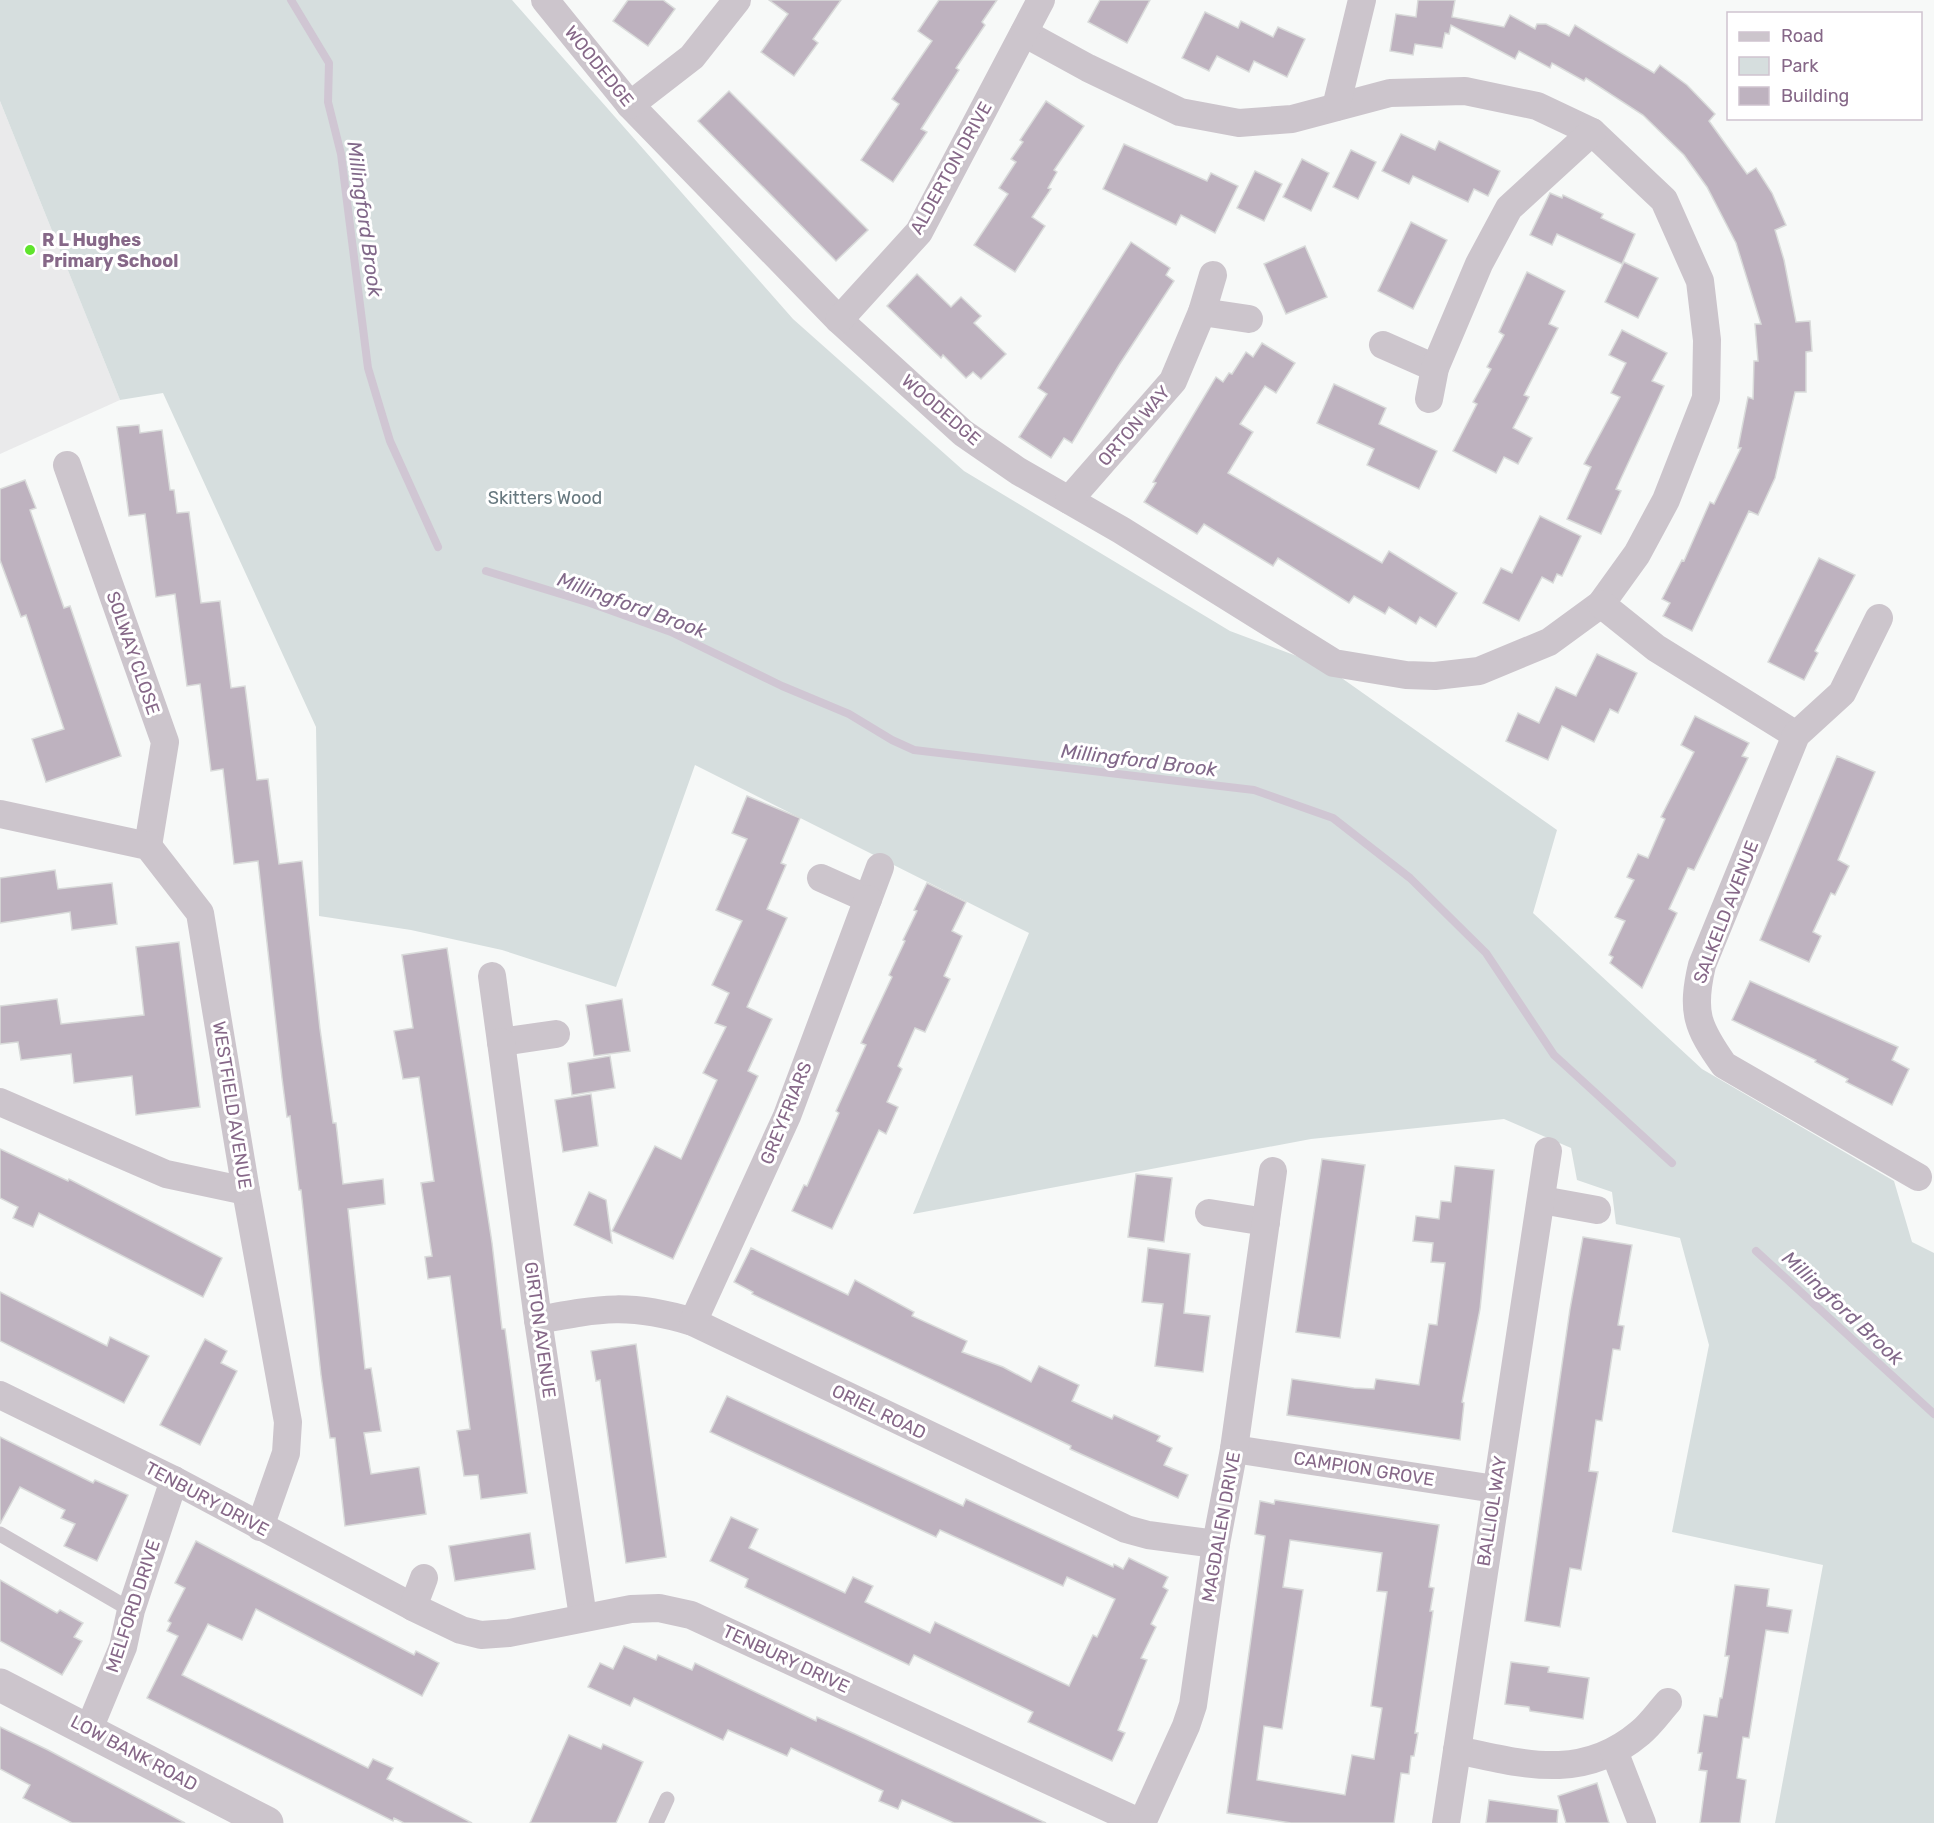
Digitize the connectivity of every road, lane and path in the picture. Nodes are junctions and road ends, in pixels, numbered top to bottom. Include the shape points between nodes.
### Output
1 (545, 0) edge
2 (737, 0) edge
3 (1041, 0) edge
4 (1362, 0) edge
5 (1024, 33) junction
6 (630, 105) junction
7 (1336, 107) junction
8 (1592, 132) junction
9 (1213, 276) dead end
10 (1202, 312) junction
11 (1250, 319) dead end
12 (839, 320) junction
13 (1383, 345) dead end
14 (1435, 368) junction
15 (1429, 399) dead end
16 (67, 465) dead end
17 (1069, 500) junction
18 (1601, 604) junction
19 (1879, 618) dead end
20 (1796, 735) junction
21 (0, 814) edge
22 (148, 846) junction
23 (880, 867) dead end
24 (821, 878) dead end
25 (868, 900) junction
26 (492, 976) dead end
27 (556, 1034) dead end
28 (501, 1042) junction
29 (0, 1102) edge
30 (1548, 1150) dead end
31 (1910, 1163) dead end
32 (1273, 1171) dead end
33 (246, 1191) junction
34 (1542, 1200) junction
35 (1597, 1210) dead end
36 (1209, 1213) dead end
37 (1266, 1222) junction
38 (538, 1320) junction
39 (693, 1322) junction
40 (0, 1395) edge
41 (1234, 1449) junction
42 (174, 1480) junction
43 (1495, 1490) junction
44 (260, 1527) junction
45 (0, 1534) edge
46 (1216, 1544) junction
47 (424, 1578) dead end
48 (413, 1607) junction
49 (131, 1610) junction
50 (583, 1617) junction
51 (0, 1685) edge
52 (1668, 1702) dead end
53 (89, 1729) junction
54 (1457, 1750) junction
55 (1614, 1751) junction
56 (667, 1799) dead end
57 (267, 1823) edge
58 (656, 1823) edge
59 (1141, 1823) edge
60 (1446, 1823) edge
61 (1642, 1823) edge

1 - 6 street, WOODEDGE
2 - 6 street via 692,57
3 - 5 street, ALDERTON DRIVE
4 - 7 street
5 - 7 street, WOODEDGE via 1180,112 1239,123 1292,118
5 - 12 street, ALDERTON DRIVE via 919,232
6 - 12 street, WOODEDGE
7 - 8 street, WOODEDGE via 1390,93 1465,91 1537,106
8 - 14 street via 1509,208 1479,264
8 - 18 street, WOODEDGE via 1664,200 1700,281 1707,340 1706,398 1666,500 1637,554
9 - 10 street, ORTON WAY
10 - 11 street
10 - 17 street, ORTON WAY via 1173,381
12 - 17 street, WOODEDGE via 963,434
13 - 14 street
14 - 15 street
16 - 22 street, SOLWAY CLOSE via 165,742
17 - 18 street, WOODEDGE via 1334,663 1406,675 1479,671 1549,642
18 - 20 street via 1656,648
19 - 20 street, SALKELD AVENUE via 1842,693
20 - 31 street, SALKELD AVENUE via 1702,965 1695,995 1703,1035 1724,1065
21 - 22 street
22 - 33 street, WESTFIELD AVENUE via 200,913
23 - 25 street, GREYFRIARS
24 - 25 street
25 - 39 street, GREYFRIARS via 787,1116
26 - 28 street, GIRTON AVENUE
27 - 28 street
28 - 38 street, GIRTON AVENUE
29 - 33 street via 166,1174
30 - 34 street, BALLIOL WAY
32 - 37 street, MAGDALEN DRIVE
33 - 44 street, WESTFIELD AVENUE via 288,1422 286,1453
34 - 35 street
34 - 43 street, BALLIOL WAY
36 - 37 street
37 - 41 street, MAGDALEN DRIVE
38 - 39 street, ORIEL ROAD via 609,1308 633,1308
38 - 50 street, GIRTON AVENUE
39 - 46 street, ORIEL ROAD via 1126,1529
40 - 42 street, TENBURY DRIVE
41 - 43 street, CAMPION GROVE
41 - 46 street, MAGDALEN DRIVE
42 - 44 street, TENBURY DRIVE
42 - 49 street, MELFORD DRIVE
43 - 54 street, BALLIOL WAY
44 - 48 street, TENBURY DRIVE
45 - 49 lane
46 - 59 street, MAGDALEN DRIVE via 1193,1706
47 - 48 street
48 - 50 street, TENBURY DRIVE via 481,1635
49 - 53 street, MELFORD DRIVE via 123,1647
50 - 59 street, TENBURY DRIVE via 659,1608 691,1615
51 - 53 street, LOW BANK ROAD
52 - 55 street via 1641,1733
53 - 57 street, LOW BANK ROAD
54 - 55 street via 1539,1767 1590,1761
54 - 60 street, BALLIOL WAY
55 - 61 street
56 - 58 lane

